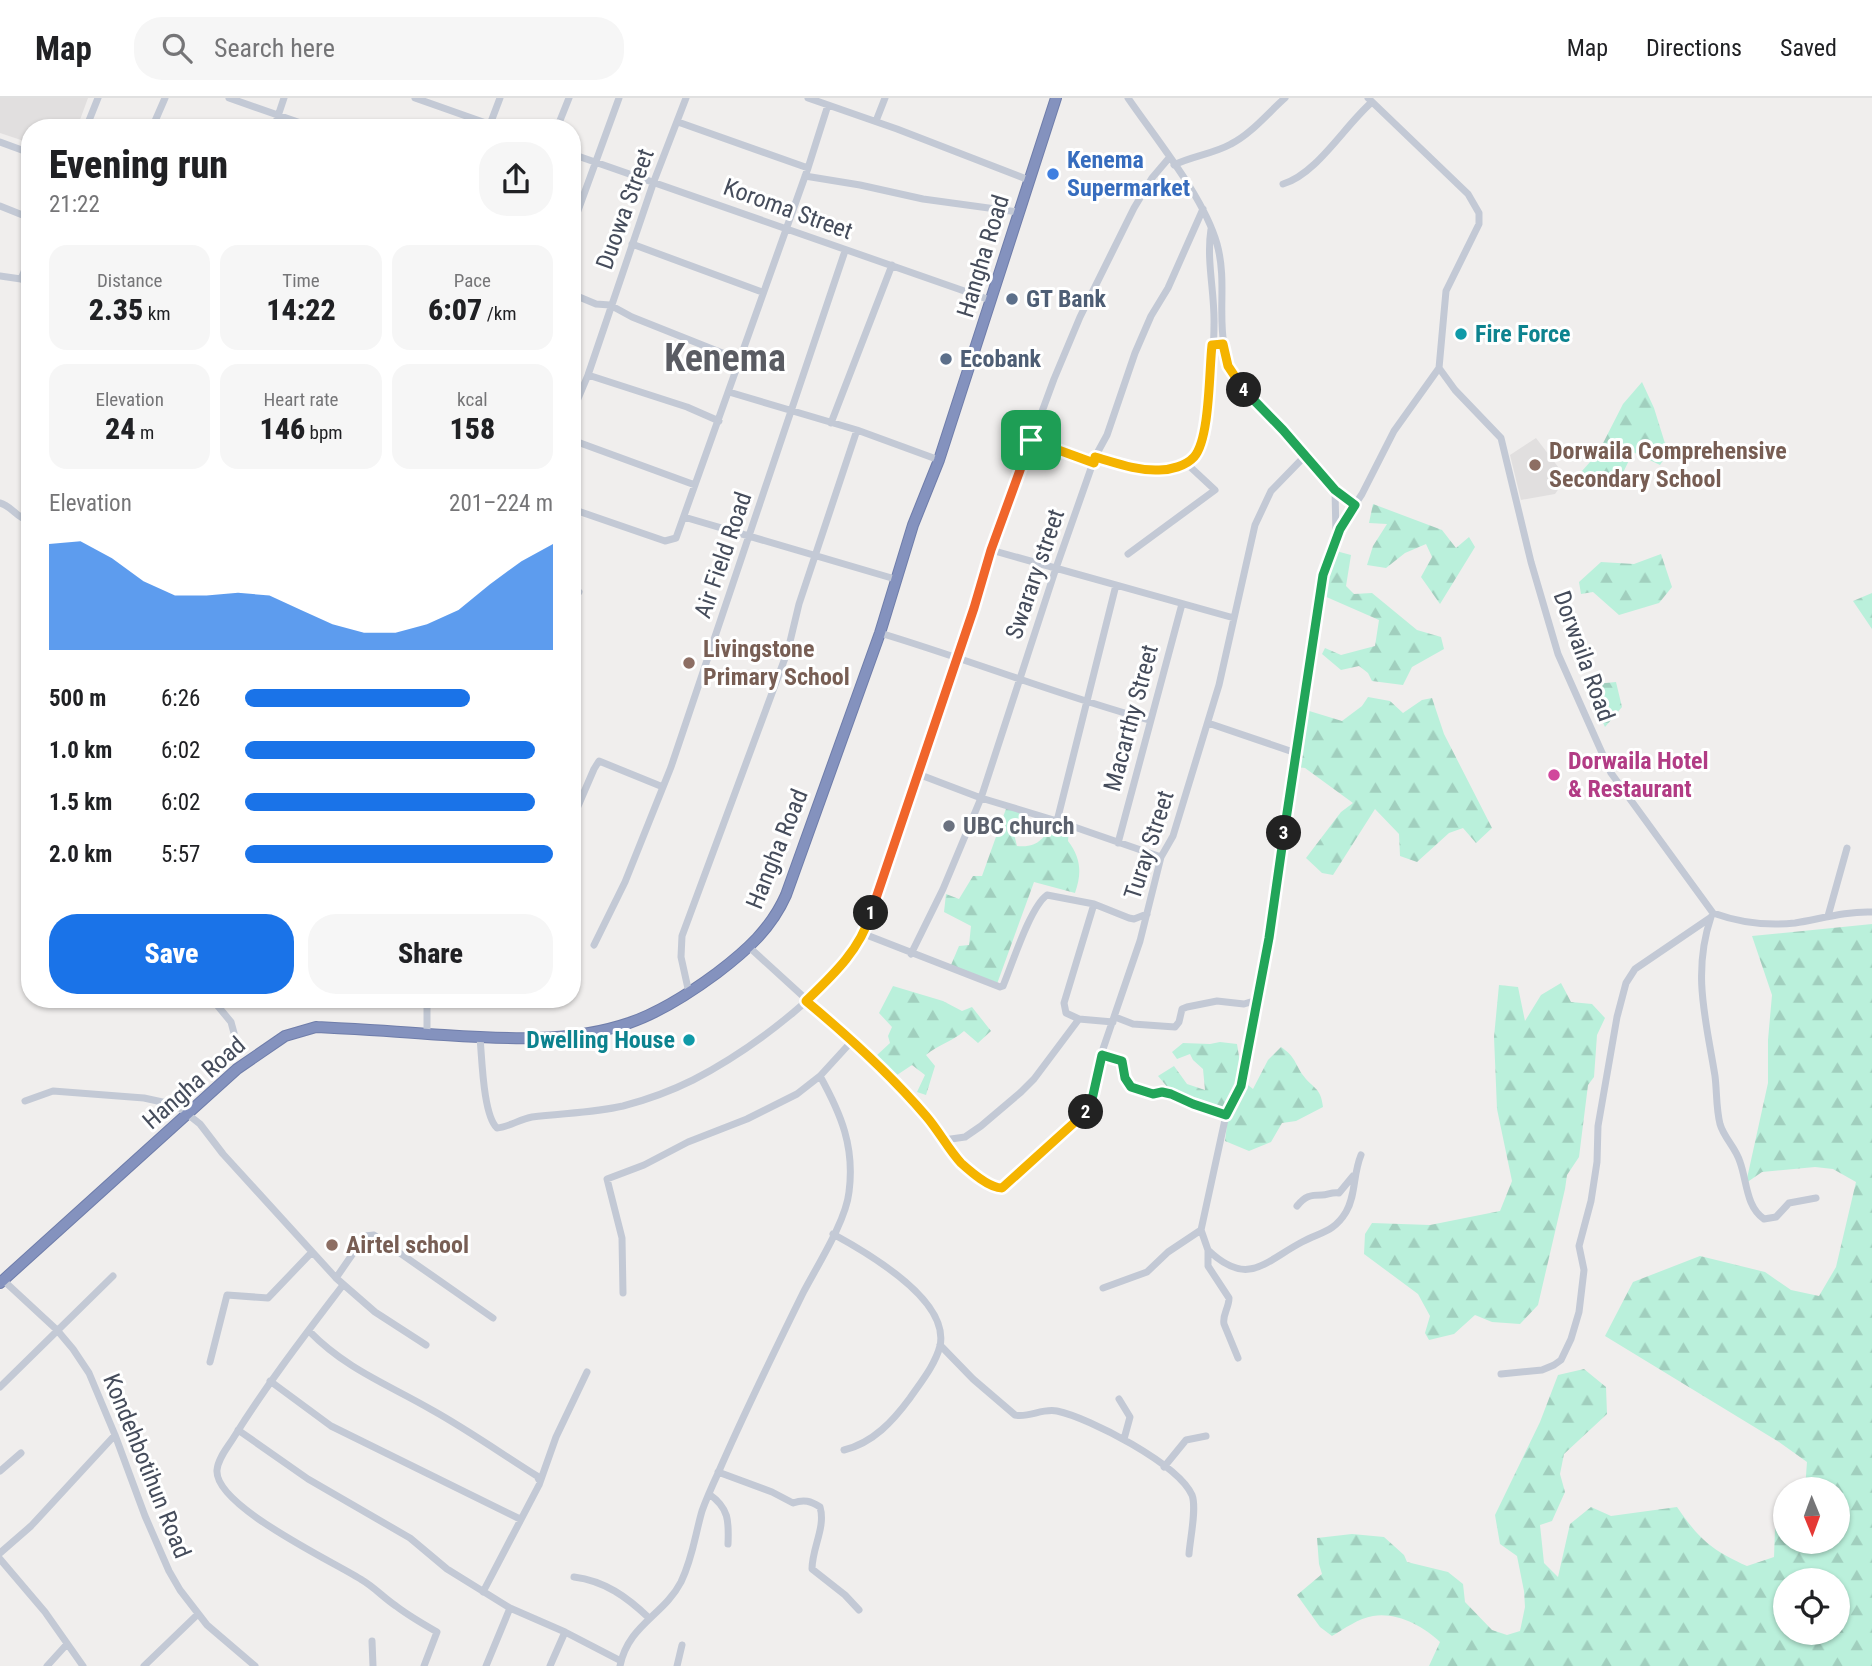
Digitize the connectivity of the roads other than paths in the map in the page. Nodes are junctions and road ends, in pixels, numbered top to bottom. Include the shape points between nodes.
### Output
1 (98, 98) edge
2 (164, 98) edge
3 (229, 98) edge
4 (284, 98) edge
5 (415, 98) edge
6 (500, 98) edge
7 (569, 98) edge
8 (619, 98) edge
9 (687, 98) edge
10 (808, 98) edge
11 (885, 98) edge
12 (1056, 98) edge
13 (1128, 98) edge
14 (1285, 98) edge
15 (1370, 100) edge
16 (828, 105) junction
17 (278, 115) junction
18 (90, 119) edge
19 (156, 119) edge
20 (277, 119) edge
21 (289, 119) edge
22 (471, 119) edge
23 (492, 119) edge
24 (561, 119) edge
25 (876, 121) junction
26 (678, 122) junction
27 (0, 142) edge
28 (21, 150) edge
29 (581, 157) edge
30 (1171, 162) junction
31 (596, 163) junction
32 (808, 167) junction
33 (805, 176) junction
34 (1029, 180) junction
35 (654, 181) junction
36 (1283, 184) dead end
37 (581, 203) edge
38 (0, 206) edge
39 (1203, 209) junction
40 (1018, 212) junction
41 (21, 214) edge
42 (785, 228) junction
43 (1211, 228) junction
44 (632, 244) junction
45 (845, 251) junction
46 (892, 265) junction
47 (0, 276) edge
48 (21, 279) edge
49 (762, 292) junction
50 (581, 298) edge
51 (990, 300) junction
52 (610, 305) junction
53 (1223, 344) junction
54 (1212, 345) junction
55 (740, 360) junction
56 (1439, 368) junction
57 (588, 374) junction
58 (581, 391) edge
59 (729, 392) junction
60 (791, 411) junction
61 (719, 421) junction
62 (831, 423) junction
63 (857, 430) junction
64 (1031, 440) junction
65 (581, 443) edge
66 (1305, 456) junction
67 (939, 460) junction
68 (1095, 460) junction
69 (1186, 463) junction
70 (695, 485) junction
71 (1335, 490) junction
72 (0, 503) edge
73 (1355, 505) junction
74 (581, 512) edge
75 (21, 517) edge
76 (684, 517) junction
77 (749, 537) junction
78 (1336, 538) junction
79 (991, 550) junction
80 (1128, 554) dead end
81 (816, 556) junction
82 (1056, 568) junction
83 (895, 579) junction
84 (1116, 585) junction
85 (1182, 604) junction
86 (1234, 618) junction
87 (880, 633) junction
88 (956, 656) junction
89 (1020, 680) junction
90 (1086, 703) junction
91 (1149, 720) junction
92 (1208, 723) junction
93 (1296, 753) junction
94 (918, 774) junction
95 (663, 787) junction
96 (981, 798) junction
97 (581, 799) edge
98 (1057, 821) junction
99 (1118, 842) junction
100 (1847, 848) dead end
101 (1161, 857) junction
102 (1094, 904) junction
103 (1872, 912) edge
104 (1147, 914) junction
105 (1712, 915) junction
106 (1828, 916) junction
107 (864, 934) junction
108 (594, 945) dead end
109 (749, 947) junction
110 (911, 954) junction
111 (689, 993) junction
112 (1257, 1000) junction
113 (806, 1001) junction
114 (220, 1008) edge
115 (427, 1008) edge
116 (1079, 1019) junction
117 (1114, 1019) junction
118 (234, 1033) dead end
119 (427, 1034) junction
120 (480, 1038) junction
121 (852, 1041) junction
122 (1102, 1055) junction
123 (820, 1076) junction
124 (25, 1101) dead end
125 (187, 1115) junction
126 (1226, 1115) junction
127 (944, 1140) junction
128 (1361, 1156) dead end
129 (1354, 1176) junction
130 (1816, 1198) dead end
131 (1297, 1206) dead end
132 (1201, 1230) junction
133 (833, 1234) junction
134 (1208, 1251) junction
135 (312, 1252) junction
136 (113, 1276) dead end
137 (336, 1278) junction
138 (1, 1282) edge
139 (343, 1285) junction
140 (1103, 1288) dead end
141 (623, 1293) dead end
142 (493, 1318) dead end
143 (57, 1331) junction
144 (310, 1331) junction
145 (426, 1345) dead end
146 (940, 1345) junction
147 (1238, 1358) dead end
148 (210, 1362) dead end
149 (587, 1372) dead end
150 (1501, 1374) dead end
151 (271, 1381) junction
152 (0, 1387) edge
153 (1119, 1399) dead end
154 (238, 1430) junction
155 (115, 1435) junction
156 (1206, 1436) dead end
157 (1124, 1439) junction
158 (844, 1451) dead end
159 (21, 1453) dead end
160 (1164, 1467) junction
161 (0, 1471) edge
162 (718, 1472) junction
163 (539, 1480) junction
164 (709, 1494) junction
165 (520, 1519) junction
166 (729, 1544) dead end
167 (0, 1553) edge
168 (1189, 1554) dead end
169 (0, 1559) edge
170 (574, 1577) dead end
171 (483, 1592) junction
172 (510, 1608) junction
173 (859, 1610) dead end
174 (198, 1614) junction
175 (649, 1618) junction
176 (565, 1632) junction
177 (372, 1641) dead end
178 (67, 1644) junction
179 (682, 1644) dead end
180 (620, 1664) edge
181 (47, 1666) edge
182 (83, 1666) edge
183 (144, 1666) edge
184 (256, 1666) edge
185 (373, 1666) edge
186 (424, 1666) edge
187 (486, 1666) edge
188 (550, 1666) edge
189 (677, 1666) edge

1 - 18 street
2 - 19 street
3 - 17 street
4 - 17 street
5 - 22 street
6 - 23 street
7 - 24 street
8 - 31 street
9 - 26 street, Duowa Street
10 - 16 street
11 - 25 street
12 - 34 highway, Hangha Road
13 - 30 street
14 - 30 street via 1240,139
15 - 36 street via 1319,159
15 - 56 street via 1449,174 1479,213 1475,236 1447,291
16 - 25 street
16 - 32 street
17 - 20 street
17 - 21 street
25 - 34 street
26 - 32 street
26 - 35 street, Duowa Street
27 - 28 street
29 - 31 street, Koroma Street
30 - 39 street
30 - 64 street via 1152,178 1140,197 1080,317
31 - 35 street, Koroma Street
31 - 37 street
32 - 33 street
33 - 40 street
33 - 42 street
34 - 40 highway, Hangha Road
35 - 42 street, Koroma Street
35 - 44 street, Duowa Street
38 - 41 street
39 - 43 street
39 - 68 street, Swarary street via 1135,353
40 - 51 highway, Hangha Road
42 - 45 street, Koroma Street
42 - 49 street
43 - 53 street via 1220,265
43 - 54 street
44 - 49 street
44 - 52 street, Duowa Street
45 - 46 street, Koroma Street
45 - 60 street, Air Field Road
46 - 51 street, Koroma Street
46 - 62 street
47 - 48 street
49 - 55 street
50 - 52 street
51 - 67 highway, Hangha Road
52 - 55 street
52 - 57 street, Duowa Street
53 - 54 street
53 - 66 street via 1238,382
54 - 69 street via 1202,437 1194,457
55 - 59 street
56 - 73 street via 1394,431
56 - 105 street, Dorwaila Road via 1502,438 1558,654 1611,773
57 - 58 street, Duowa Street
57 - 61 street
59 - 60 street
59 - 61 street
60 - 62 street
60 - 77 street, Air Field Road
61 - 70 street
62 - 63 street
63 - 67 street
63 - 81 street
64 - 68 street
64 - 79 street
65 - 70 street
66 - 71 street
66 - 86 street, Turay Street via 1271,491 1255,525
67 - 83 highway, Hangha Road
68 - 69 street via 1148,470
68 - 82 street, Swarary street
69 - 80 street via 1215,490
70 - 76 street
71 - 73 street
71 - 78 street
72 - 75 street
73 - 78 street
74 - 76 street via 670,541 676,538
76 - 77 street
77 - 81 street
77 - 95 street, Air Field Road
78 - 93 street via 1323,575
79 - 82 street
79 - 88 street
81 - 83 street
81 - 111 street via 788,650 682,936 681,957
82 - 84 street
82 - 89 street, Swarary street
83 - 87 highway, Hangha Road
84 - 85 street
84 - 90 street
85 - 86 street
85 - 91 street, Macarthy Street
86 - 92 street, Turay Street
87 - 88 street
87 - 109 highway, Hangha Road via 786,895 778,913
88 - 89 street
88 - 94 street
89 - 90 street
89 - 96 street, Swarary street
90 - 91 street
90 - 98 street
91 - 99 street, Macarthy Street
92 - 93 street
92 - 101 street, Turay Street via 1173,836
93 - 112 street
94 - 96 street
94 - 107 street
95 - 97 street via 599,761
95 - 108 street, Air Field Road
96 - 98 street
96 - 110 street, Swarary street
98 - 99 street
99 - 101 street
100 - 106 street
101 - 104 street, Turay Street
102 - 104 street via 1134,919
102 - 110 street via 1053,895 1042,899 1002,987
102 - 116 street via 1064,1003 1066,1013
103 - 106 street
104 - 117 street, Turay Street
105 - 106 street via 1755,923 1793,923
105 - 130 street via 1703,954 1703,1013 1726,1139 1740,1159 1755,1212 1764,1219 1776,1217 1789,1203
105 - 150 street via 1635,970 1626,984 1598,1126 1591,1202 1579,1246 1584,1270 1571,1339 1555,1365
107 - 110 street
107 - 113 street
109 - 111 highway, Hangha Road
109 - 113 street
111 - 120 highway, Hangha Road via 651,1014 600,1031
112 - 117 street via 1186,1007 1175,1027
112 - 126 street via 1241,1086
113 - 120 street via 744,1049 690,1082 622,1106 530,1118 497,1128 483,1075
113 - 121 street
114 - 118 street
115 - 119 street
116 - 117 street
116 - 127 street via 1021,1092 965,1137
117 - 122 street, Turay Street
119 - 120 highway, Hangha Road
119 - 125 highway, Hangha Road via 316,1027 299,1030 236,1069
121 - 123 street
121 - 127 street via 912,1100
122 - 126 street via 1122,1061 1131,1087 1171,1094
122 - 127 street, Turay Street via 1091,1104 1084,1114 1002,1188 966,1167
123 - 133 street via 844,1122 848,1148 850,1191
123 - 141 street via 797,1094 747,1119 607,1179 622,1238
124 - 125 street via 53,1091 144,1098 176,1105
125 - 135 street via 200,1124
125 - 138 highway, Hangha Road
126 - 132 street
128 - 129 street
129 - 131 street via 1339,1193 1315,1194
129 - 134 street via 1352,1198 1339,1223 1268,1265 1248,1271 1234,1269
132 - 134 street
132 - 140 street via 1147,1272
133 - 146 street via 873,1256 922,1299 938,1324
133 - 162 street
134 - 147 street via 1208,1266 1229,1298 1223,1318
135 - 137 street
135 - 148 street via 268,1298 227,1295
136 - 143 street
137 - 139 street
137 - 142 street via 365,1236 374,1235
138 - 143 street, Kondehbotihun Road
139 - 144 street
139 - 145 street
143 - 152 street
143 - 155 street, Kondehbotihun Road via 89,1373
144 - 151 street
144 - 163 street via 338,1358 432,1410
146 - 157 street via 1015,1415 1055,1411
146 - 158 street via 925,1377 885,1428
149 - 163 street
151 - 154 street
151 - 165 street via 331,1426
153 - 157 street via 1130,1417
154 - 171 street via 308,1479 410,1538
154 - 186 street via 217,1467 220,1485 272,1528 362,1580 437,1632
155 - 167 street
155 - 174 street, Kondehbotihun Road via 169,1571
156 - 160 street via 1186,1440
157 - 160 street
159 - 161 street
160 - 168 street via 1192,1495
162 - 164 street
162 - 173 street via 793,1503 801,1500 820,1507 812,1569
163 - 165 street
164 - 166 street via 728,1512
164 - 175 street via 680,1583
165 - 171 street
169 - 178 street
170 - 175 street via 612,1589
171 - 172 street
172 - 176 street
172 - 187 street
174 - 183 street
174 - 184 street, Kondehbotihun Road
175 - 180 street via 627,1643
176 - 180 street
176 - 188 street
177 - 185 street
178 - 181 street
178 - 182 street
179 - 189 street

